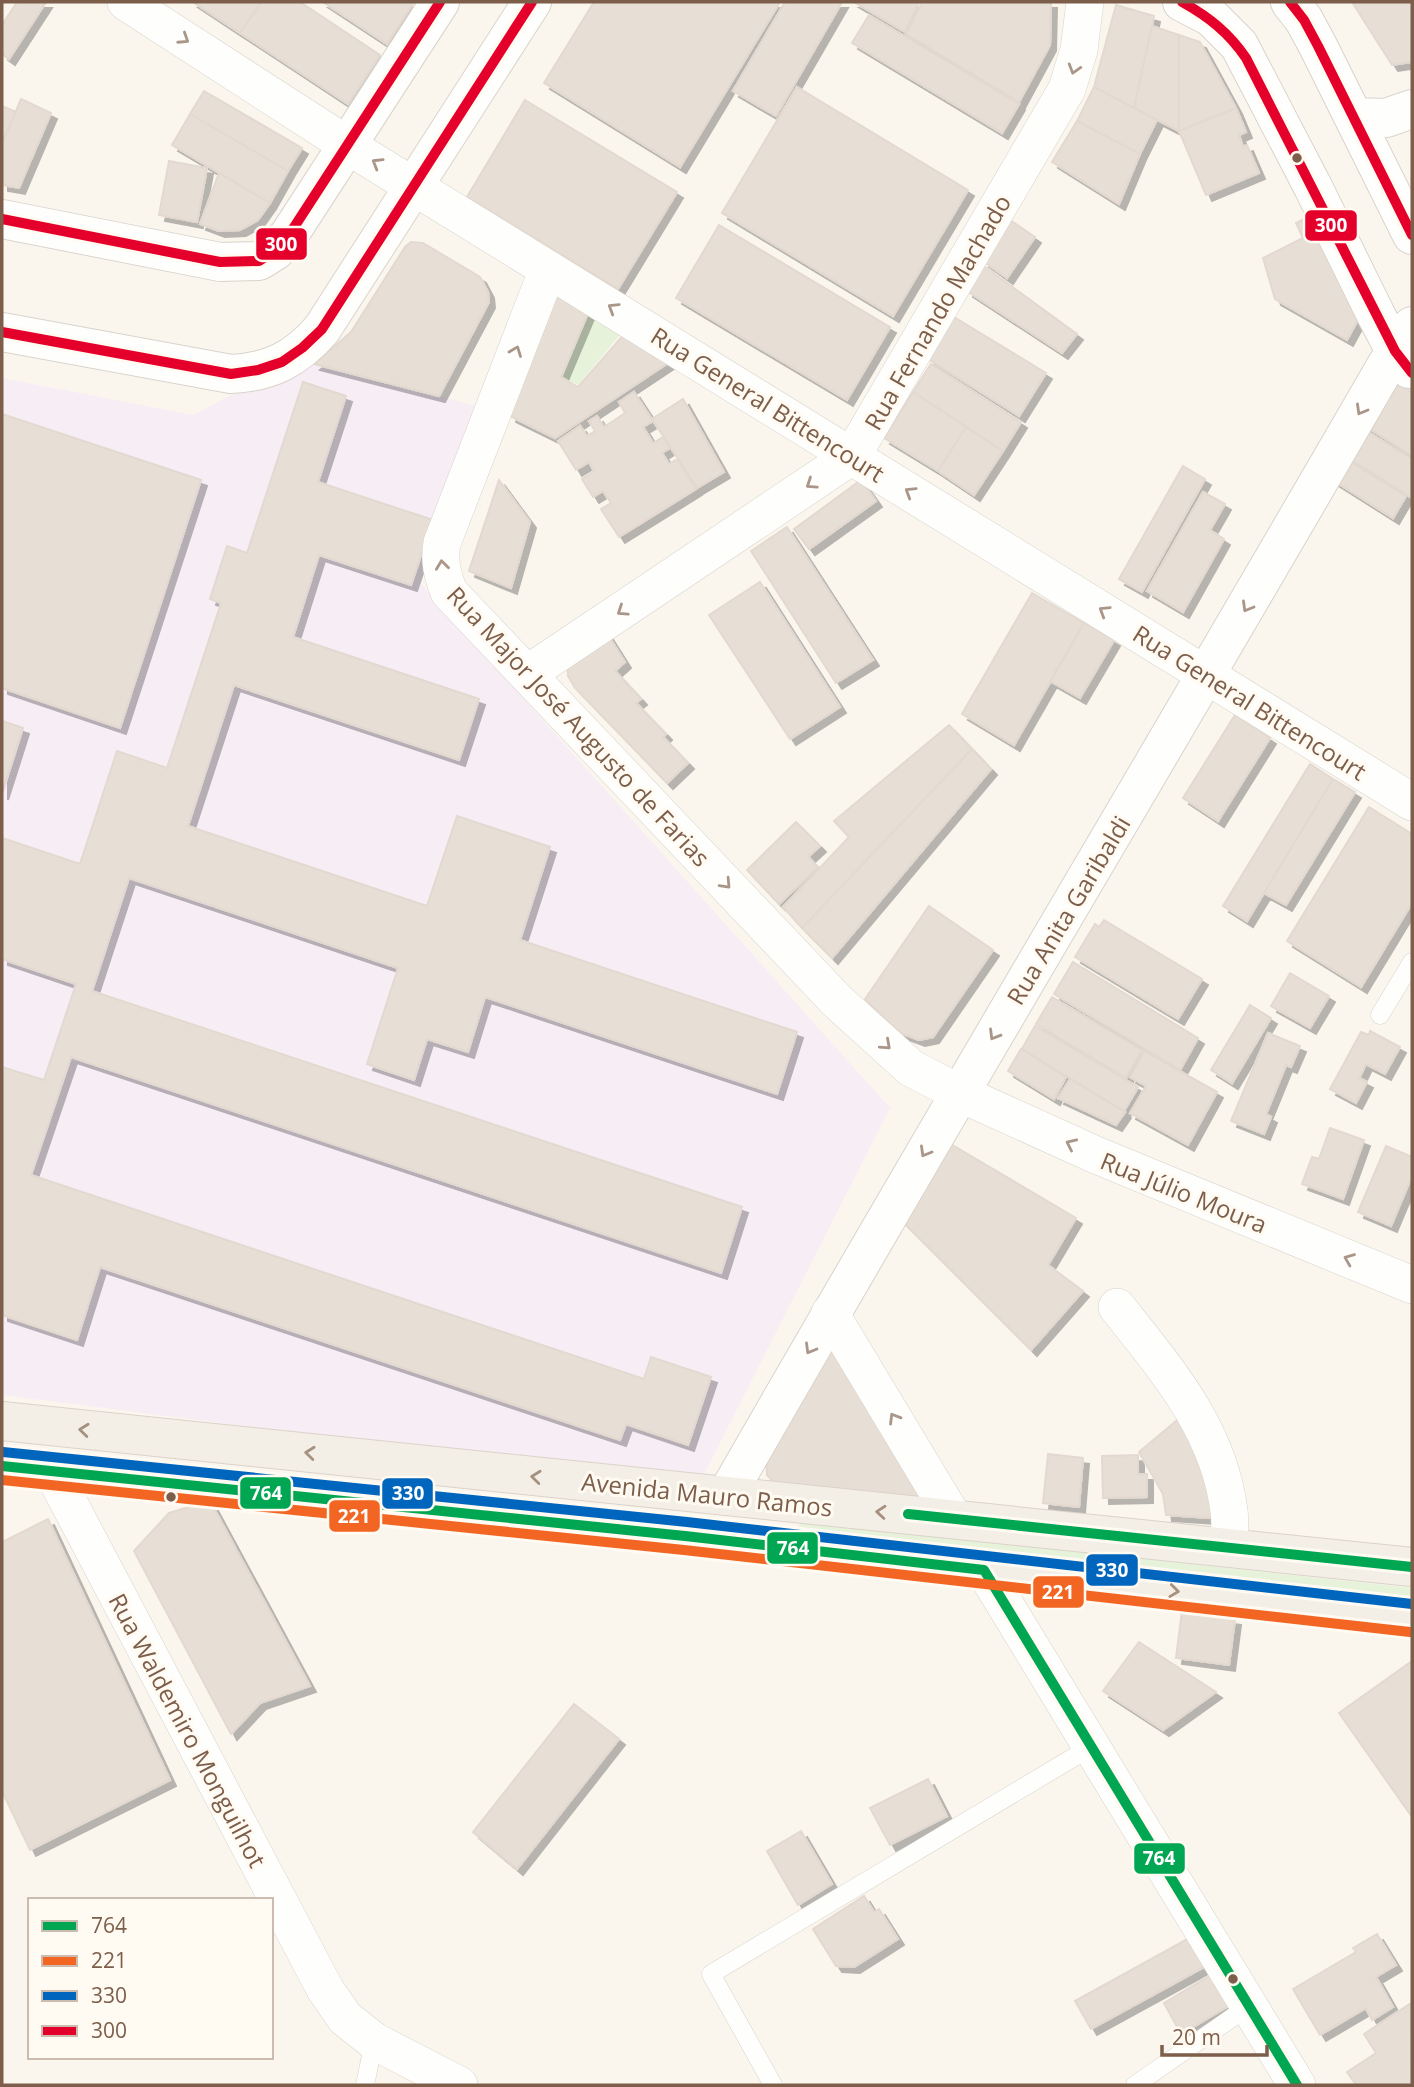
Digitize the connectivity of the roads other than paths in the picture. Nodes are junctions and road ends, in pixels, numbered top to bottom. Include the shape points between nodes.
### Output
1 (126, 2) edge
2 (440, 2) edge
3 (532, 2) edge
4 (1085, 2) edge
5 (1182, 2) edge
6 (1290, 2) edge
7 (1412, 109) edge
8 (1354, 117) junction
9 (346, 144) junction
10 (414, 186) junction
11 (2, 219) edge
12 (1412, 235) edge
13 (548, 269) junction
14 (2, 332) edge
15 (1406, 350) edge
16 (852, 456) junction
17 (527, 674) junction
18 (1207, 675) junction
19 (1412, 802) edge
20 (1412, 962) edge
21 (1380, 1015) dead end
22 (959, 1093) junction
23 (1412, 1285) edge
24 (1117, 1307) dead end
25 (830, 1313) junction
26 (2, 1421) edge
27 (2, 1466) edge
28 (52, 1471) junction
29 (726, 1496) junction
30 (954, 1519) junction
31 (720, 1540) junction
32 (1229, 1548) junction
33 (1412, 1567) edge
34 (984, 1570) junction
35 (1412, 1618) edge
36 (1091, 1747) junction
37 (1249, 2006) junction
38 (373, 2041) junction
39 (365, 2085) edge
40 (459, 2085) edge
41 (773, 2085) edge
42 (1135, 2085) edge
43 (1297, 2085) edge

1 -> 9 street, Rua General Bittencourt
2 - 9 main road
3 - 10 main road
4 -> 16 street, Rua Fernando Machado via 1079,50 1067,89
5 - 15 main road via 1211,17 1239,44
6 - 8 main road
7 - 8 main road via 1386,117
8 - 12 main road
10 -> 9 street, Rua General Bittencourt
9 - 11 main road via 289,235 259,261 220,262
10 - 13 street, Rua General Bittencourt
10 - 14 main road via 322,329 284,362 254,373 231,374
16 -> 13 street, Rua General Bittencourt
17 -> 13 street, Rua Major José Augusto de Farias via 449,592 440,558
15 -> 18 main road, Rua Anita Garibaldi
16 -> 17 street, Rua Fernando Machado
18 -> 16 street, Rua General Bittencourt
17 -> 22 street, Rua Major José Augusto de Farias via 836,1001 911,1068
18 - 19 street, Rua General Bittencourt
18 -> 22 main road, Rua Anita Garibaldi
20 - 21 lane
23 -> 22 street, Rua Júlio Moura via 1096,1156
22 -> 25 main road, Rua Anita Garibaldi
24 - 32 street via 1184,1394 1209,1440 1230,1512
25 -> 29 main road, Rua Anita Garibaldi
30 -> 25 street
29 -> 26 main road, Avenida Mauro Ramos
27 - 28 main road, Avenida Mauro Ramos
28 - 31 main road, Avenida Mauro Ramos
28 - 38 street, Rua Waldemiro Monguilhot via 324,1989 345,2018
30 -> 29 main road, Avenida Mauro Ramos
29 - 31 main road
30 - 32 main road, Avenida Mauro Ramos
31 - 34 main road, Avenida Mauro Ramos
32 - 33 main road, Avenida Mauro Ramos
34 -> 35 main road, Avenida Mauro Ramos
34 - 36 street
36 - 37 street
36 - 41 lane via 711,1974
37 - 42 lane
37 - 43 street
38 - 39 lane
38 - 40 street, Rua Waldemiro Monguilhot

